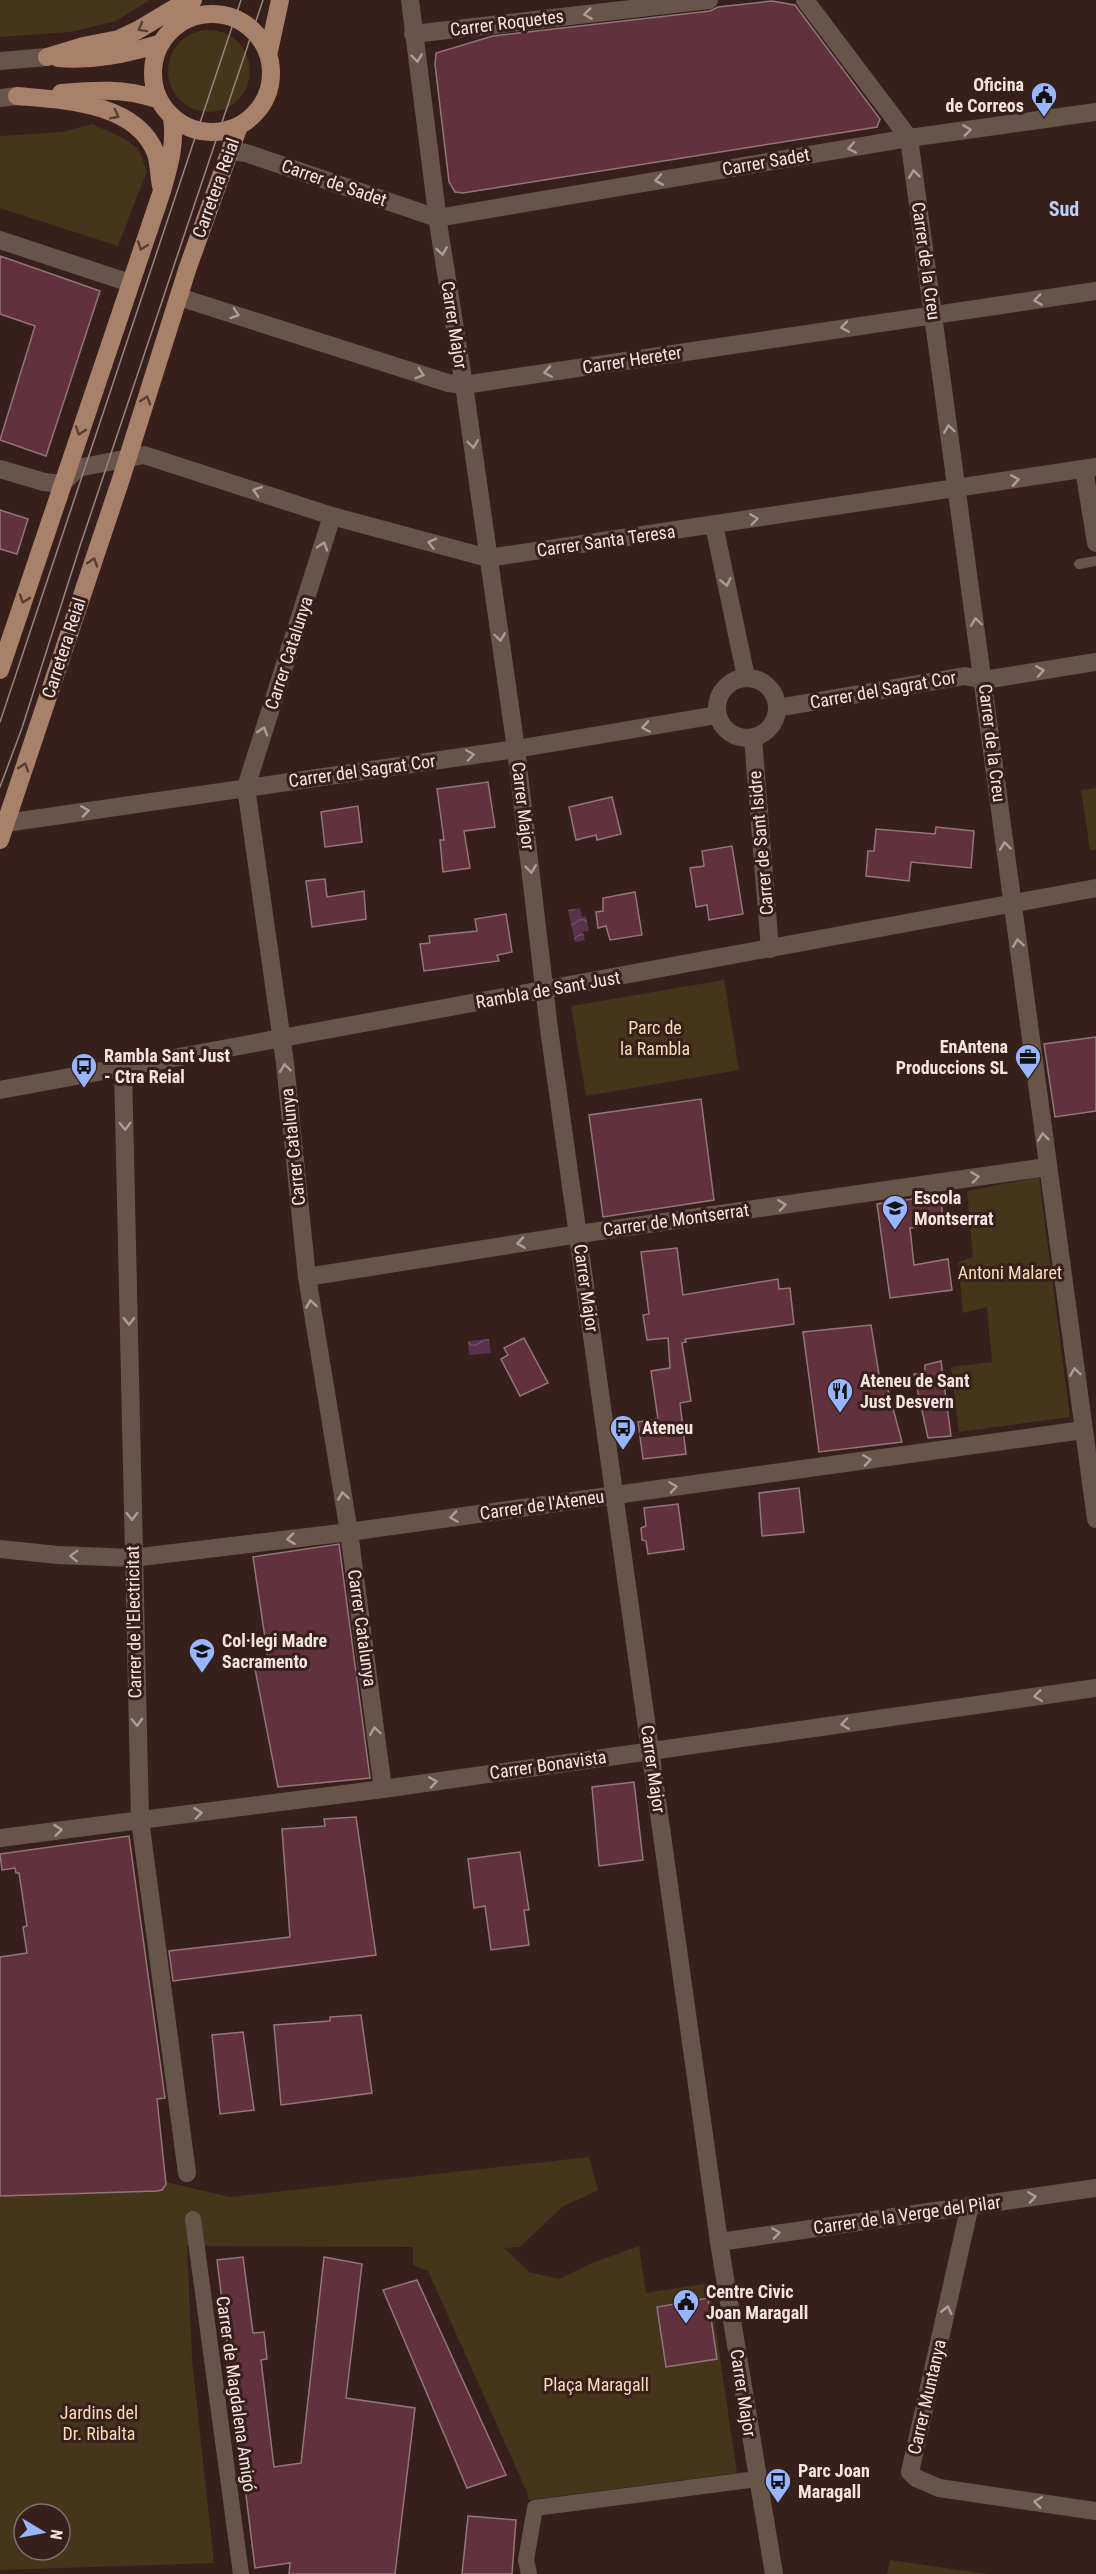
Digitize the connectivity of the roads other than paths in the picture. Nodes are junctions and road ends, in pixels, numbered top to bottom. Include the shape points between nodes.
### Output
1 (193, 0) edge
2 (280, 0) edge
3 (410, 0) edge
4 (709, 0) edge
5 (805, 0) edge
6 (220, 6) edge
7 (413, 34) junction
8 (159, 44) junction
9 (269, 51) junction
10 (47, 57) junction
11 (0, 61) edge
12 (9, 97) edge
13 (157, 99) junction
14 (1096, 112) edge
15 (172, 118) junction
16 (239, 126) junction
17 (909, 138) junction
18 (231, 151) junction
19 (162, 191) junction
20 (437, 218) junction
21 (0, 240) edge
22 (130, 283) junction
23 (1096, 291) edge
24 (179, 297) junction
25 (933, 314) junction
26 (464, 385) junction
27 (128, 456) junction
28 (1090, 468) edge
29 (0, 469) edge
30 (62, 484) junction
31 (957, 489) junction
32 (332, 516) junction
33 (714, 525) junction
34 (1096, 543) edge
35 (488, 558) junction
36 (1096, 561) edge
37 (1079, 564) dead end
38 (1096, 662) edge
39 (0, 670) edge
40 (746, 677) junction
41 (984, 680) junction
42 (777, 708) junction
43 (717, 715) junction
44 (753, 738) junction
45 (516, 749) junction
46 (246, 787) junction
47 (3, 831) edge
48 (1096, 888) edge
49 (1013, 904) junction
50 (770, 949) junction
51 (546, 990) junction
52 (281, 1039) junction
53 (123, 1068) junction
54 (0, 1090) edge
55 (1047, 1167) junction
56 (579, 1234) junction
57 (307, 1276) junction
58 (1083, 1430) junction
59 (615, 1495) junction
60 (1096, 1519) edge
61 (349, 1532) junction
62 (0, 1549) edge
63 (132, 1558) junction
64 (1096, 1688) edge
65 (650, 1751) junction
66 (383, 1789) junction
67 (140, 1820) junction
68 (0, 1838) edge
69 (187, 2173) dead end
70 (1096, 2188) edge
71 (970, 2205) junction
72 (193, 2219) dead end
73 (718, 2242) junction
74 (757, 2479) junction
75 (1096, 2511) edge
76 (241, 2574) edge
77 (529, 2574) edge
78 (774, 2574) edge

1 -> 10 main road via 119,39
2 - 9 main road
3 - 7 street, Carrer Major
4 -> 7 street, Carrer Roquetes
5 - 17 street, Carrer de la Creu
6 - 8 main road via 175,28
6 - 9 main road via 254,29
7 -> 20 street, Carrer Major
8 - 10 main road via 85,60
8 - 13 main road via 152,66
9 - 16 main road via 269,91 252,117
10 - 11 street
12 - 13 main road via 101,90 132,91
12 -> 19 main road via 70,101 118,115 140,132 156,154
13 - 15 main road
17 -> 14 street, Carrer Sadet
15 - 16 main road via 210,133
15 - 19 main road via 175,136
16 - 18 main road, Carretera Reial
17 -> 20 street, Carrer Sadet
25 -> 17 street, Carrer de la Creu
18 - 20 street, Carrer de Sadet
18 - 24 main road, Carretera Reial
19 -> 22 main road
20 -> 26 street, Carrer Major
21 - 22 street
22 -> 30 main road
23 -> 25 street, Carrer Hereter
24 -> 26 street, Carrer Hereter
27 -> 24 main road, Carretera Reial
25 -> 26 street, Carrer Hereter
31 -> 25 street, Carrer de la Creu
26 -> 35 street, Carrer Major
27 - 30 street via 78,468
32 -> 27 street, Carrer Santa Teresa via 158,458 144,454
47 -> 27 main road, Carretera Reial
31 -> 28 street, Carrer Santa Teresa
28 - 34 street
29 - 30 street
30 -> 39 main road
33 -> 31 street, Carrer Santa Teresa
41 -> 31 street, Carrer de la Creu
35 -> 32 street, Carrer Santa Teresa
46 -> 32 street, Carrer Catalunya
33 - 35 street, Carrer Santa Teresa
33 -> 40 street
35 -> 45 street, Carrer Major
36 - 37 lane
41 -> 38 street, Carrer del Sagrat Cor
40 - 42 street via 768,686
40 - 43 street via 733,680 722,689
41 - 42 street, Carrer del Sagrat Cor via 965,676
49 -> 41 street, Carrer de la Creu
42 - 44 street via 770,727
43 - 44 street via 730,734
43 -> 45 street, Carrer del Sagrat Cor
44 - 50 street, Carrer de Sant Isidre
46 -> 45 street, Carrer del Sagrat Cor
45 -> 51 street, Carrer Major
47 -> 46 street, Carrer del Sagrat Cor
46 - 52 street, Carrer Catalunya
48 - 49 street, Rambla de Sant Just
49 - 50 street, Rambla de Sant Just
55 -> 49 street, Carrer de la Creu
50 - 51 street, Rambla de Sant Just
51 - 52 street, Rambla de Sant Just
51 - 56 street, Carrer Major
52 - 53 street, Rambla de Sant Just
57 -> 52 street, Carrer Catalunya
53 - 54 street, Rambla de Sant Just
53 -> 63 street, Carrer de l'Electricitat
56 -> 55 street, Carrer de Montserrat
58 -> 55 street, Carrer de la Creu
56 -> 57 street, Carrer de Montserrat
56 - 59 street, Carrer Major
61 -> 57 street, Carrer Catalunya
59 -> 58 street, Carrer de l'Ateneu
58 - 60 street, Carrer de la Creu
59 -> 61 street, Carrer de l'Ateneu
59 - 65 street, Carrer Major
61 -> 63 street, Carrer de l'Ateneu
66 -> 61 street, Carrer Catalunya
63 -> 62 street, Carrer de l'Ateneu
63 -> 67 street, Carrer de l'Electricitat
64 -> 65 street, Carrer Bonavista
66 -> 65 street, Carrer Bonavista
65 - 73 street, Carrer Major
67 -> 66 street, Carrer Bonavista
68 -> 67 street, Carrer Bonavista
67 - 69 street, Carrer de l'Electricitat
71 -> 70 street, Carrer de la Verge del Pilar
73 -> 71 street, Carrer de la Verge del Pilar
75 -> 71 street, Carrer Muntanya via 939,2488 910,2472
72 - 76 street, Carrer de Magdalena Amigó
73 - 74 street, Carrer Major
74 - 77 street via 535,2508 526,2560
74 - 78 street, Carrer Major

